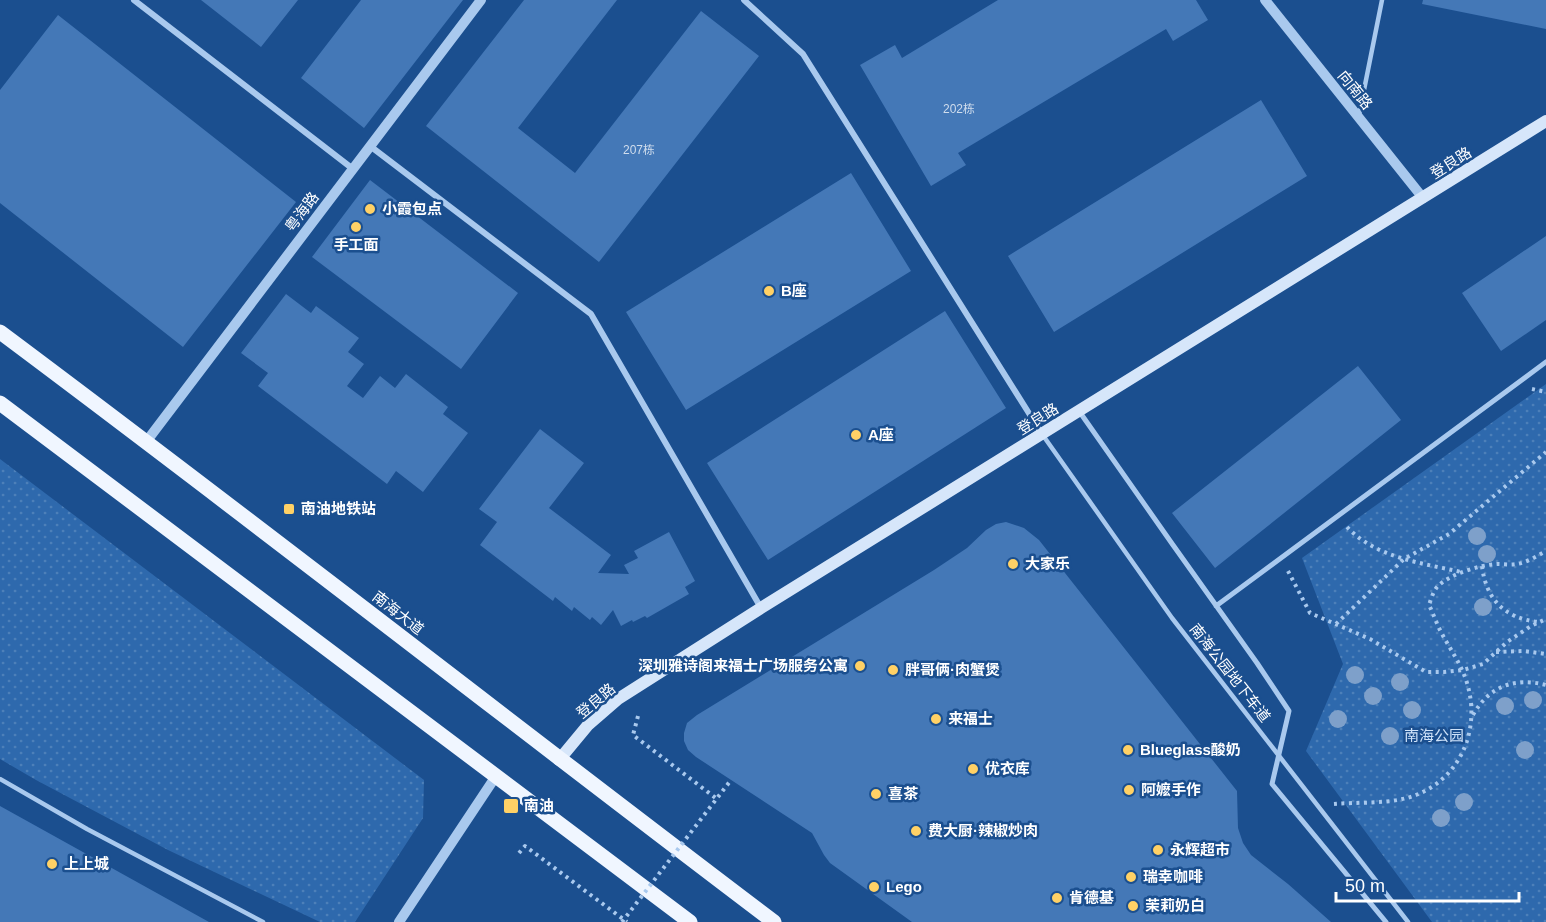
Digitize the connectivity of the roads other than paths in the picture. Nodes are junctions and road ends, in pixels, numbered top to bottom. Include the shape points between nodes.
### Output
1 (134, 0) edge
2 (481, 0) edge
3 (744, 0) edge
4 (1264, 0) edge
5 (1382, 0) edge
6 (1358, 117) junction
7 (1546, 121) edge
8 (370, 146) junction
9 (353, 169) junction
10 (1423, 198) junction
11 (0, 332) edge
12 (1546, 362) edge
13 (0, 403) edge
14 (1079, 411) junction
15 (1042, 434) junction
16 (146, 442) junction
17 (1216, 606) junction
18 (761, 608) junction
19 (1279, 756) junction
20 (559, 760) junction
21 (496, 776) junction
22 (0, 779) edge
23 (263, 922) edge
24 (399, 922) edge
25 (690, 922) edge
26 (774, 922) edge
27 (1386, 922) edge
28 (1408, 922) edge

1 - 9 street
2 - 8 street, 粤海路
3 - 15 street via 803,54
4 - 6 street, 向南路
5 - 6 lane
6 - 10 street, 向南路
7 - 10 main road, 登良路
8 - 9 street, 粤海路
8 - 18 street via 591,314
9 - 16 street, 粤海路
10 - 14 main road, 登良路
11 - 16 main road, 南海大道
12 - 17 street
13 - 21 main road
14 - 15 main road, 登良路
14 - 17 street
15 - 18 main road, 登良路
15 - 19 lane, 南海公园地下车道 via 1172,618
16 - 20 main road, 南海大道
17 - 19 street via 1289,711
18 - 20 main road, 登良路 via 618,699 588,725
19 - 27 street via 1272,784
19 - 28 lane, 南海公园地下车道
20 - 26 main road, 南海大道
21 - 24 street
21 - 25 main road
22 - 23 lane

